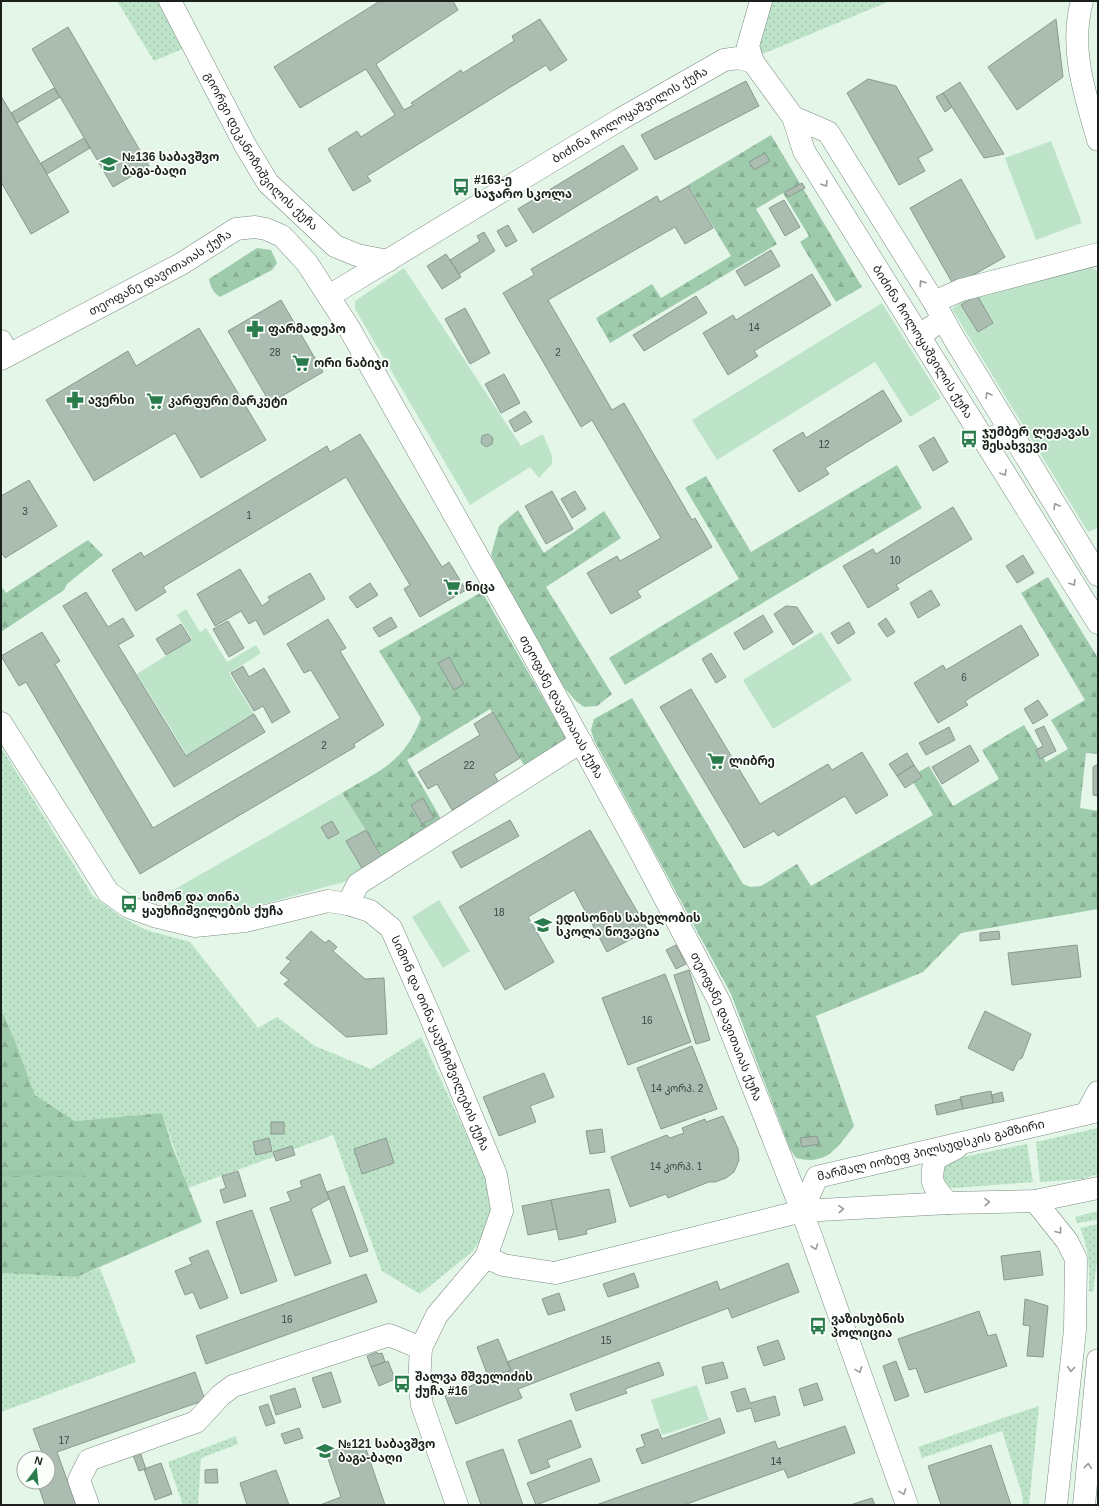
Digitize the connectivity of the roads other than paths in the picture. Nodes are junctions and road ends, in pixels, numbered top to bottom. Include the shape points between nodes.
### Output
1 (170, 1) edge
2 (761, 1) edge
3 (1082, 1) edge
4 (753, 62) junction
5 (793, 117) junction
6 (1098, 140) edge
7 (1098, 254) edge
8 (388, 261) junction
9 (329, 296) junction
10 (939, 310) junction
11 (919, 336) junction
12 (4, 352) edge
13 (1009, 429) junction
14 (985, 442) junction
15 (1074, 535) junction
16 (1053, 551) junction
17 (1098, 575) edge
18 (1098, 623) edge
19 (1, 723) edge
20 (581, 742) junction
21 (348, 904) junction
22 (1098, 1092) edge
23 (1092, 1113) edge
24 (965, 1142) junction
25 (1098, 1188) edge
26 (1035, 1201) junction
27 (948, 1203) junction
28 (802, 1211) junction
29 (486, 1257) junction
30 (421, 1348) junction
31 (1098, 1360) edge
32 (88, 1505) edge
33 (457, 1505) edge
34 (907, 1505) edge
35 (1056, 1505) edge
36 (1084, 1505) edge

1 - 8 street, გიორგი დეკანოზიშვილის ქუჩა via 245,145 268,183 335,246 357,255
2 - 4 street via 748,46
3 - 6 street via 1076,42 1081,78
4 - 5 street, ბიძინა ჩოლოყაშვილის ქუჩა
4 - 8 street, ბიძინა ჩოლოყაშვილის ქუჩა via 738,58 724,60 612,124
10 -> 5 street via 828,132
5 -> 11 street, ბიძინა ჩოლოყაშვილის ქუჩა via 804,151
7 - 10 street via 961,290
8 - 9 street, ბიძინა ჩოლოყაშვილის ქუჩა
9 - 12 street, თეოფანე დავითაიას ქუჩა via 307,263 282,236 255,227 236,230 181,264
9 - 20 street, თეოფანე დავითაიას ქუჩა
10 - 11 street
13 -> 10 street
11 - 14 street, ბიძინა ჩოლოყაშვილის ქუჩა
13 - 14 street
15 -> 13 street
14 -> 16 street, ბიძინა ჩოლოყაშვილის ქუჩა
15 - 16 street
15 - 17 street
16 -> 18 street, ბიძინა ჩოლოყაშვილის ქუჩა
19 - 21 street, სიმონ და თინა ყაუხჩიშვილების ქუჩა via 108,892 129,907 194,926 245,921 328,902
20 - 21 street via 358,884
20 - 28 street, თეოფანე დავითაიას ქუჩა via 719,1001
21 - 29 street, სიმონ და თინა ყაუხჩიშვილების ქუჩა via 370,911 391,928 496,1175 502,1211
22 - 23 street
23 - 24 street, მარშალ იოზეფ პილსუდსკის გამზირი
24 - 27 street via 935,1159 931,1176 935,1189
24 - 28 street, მარშალ იოზეფ პილსუდსკის გამზირი via 817,1177
25 - 26 street
27 -> 26 street
26 -> 35 street via 1067,1241 1076,1259 1075,1330
28 -> 27 street
28 - 29 street via 555,1273 503,1265
28 -> 34 street, თეოფანე დავითაიას ქუჩა
29 - 30 street via 437,1315
30 - 32 street via 389,1335 232,1386 196,1422 89,1460 79,1480
30 - 33 street via 419,1382 422,1405
36 -> 31 street

